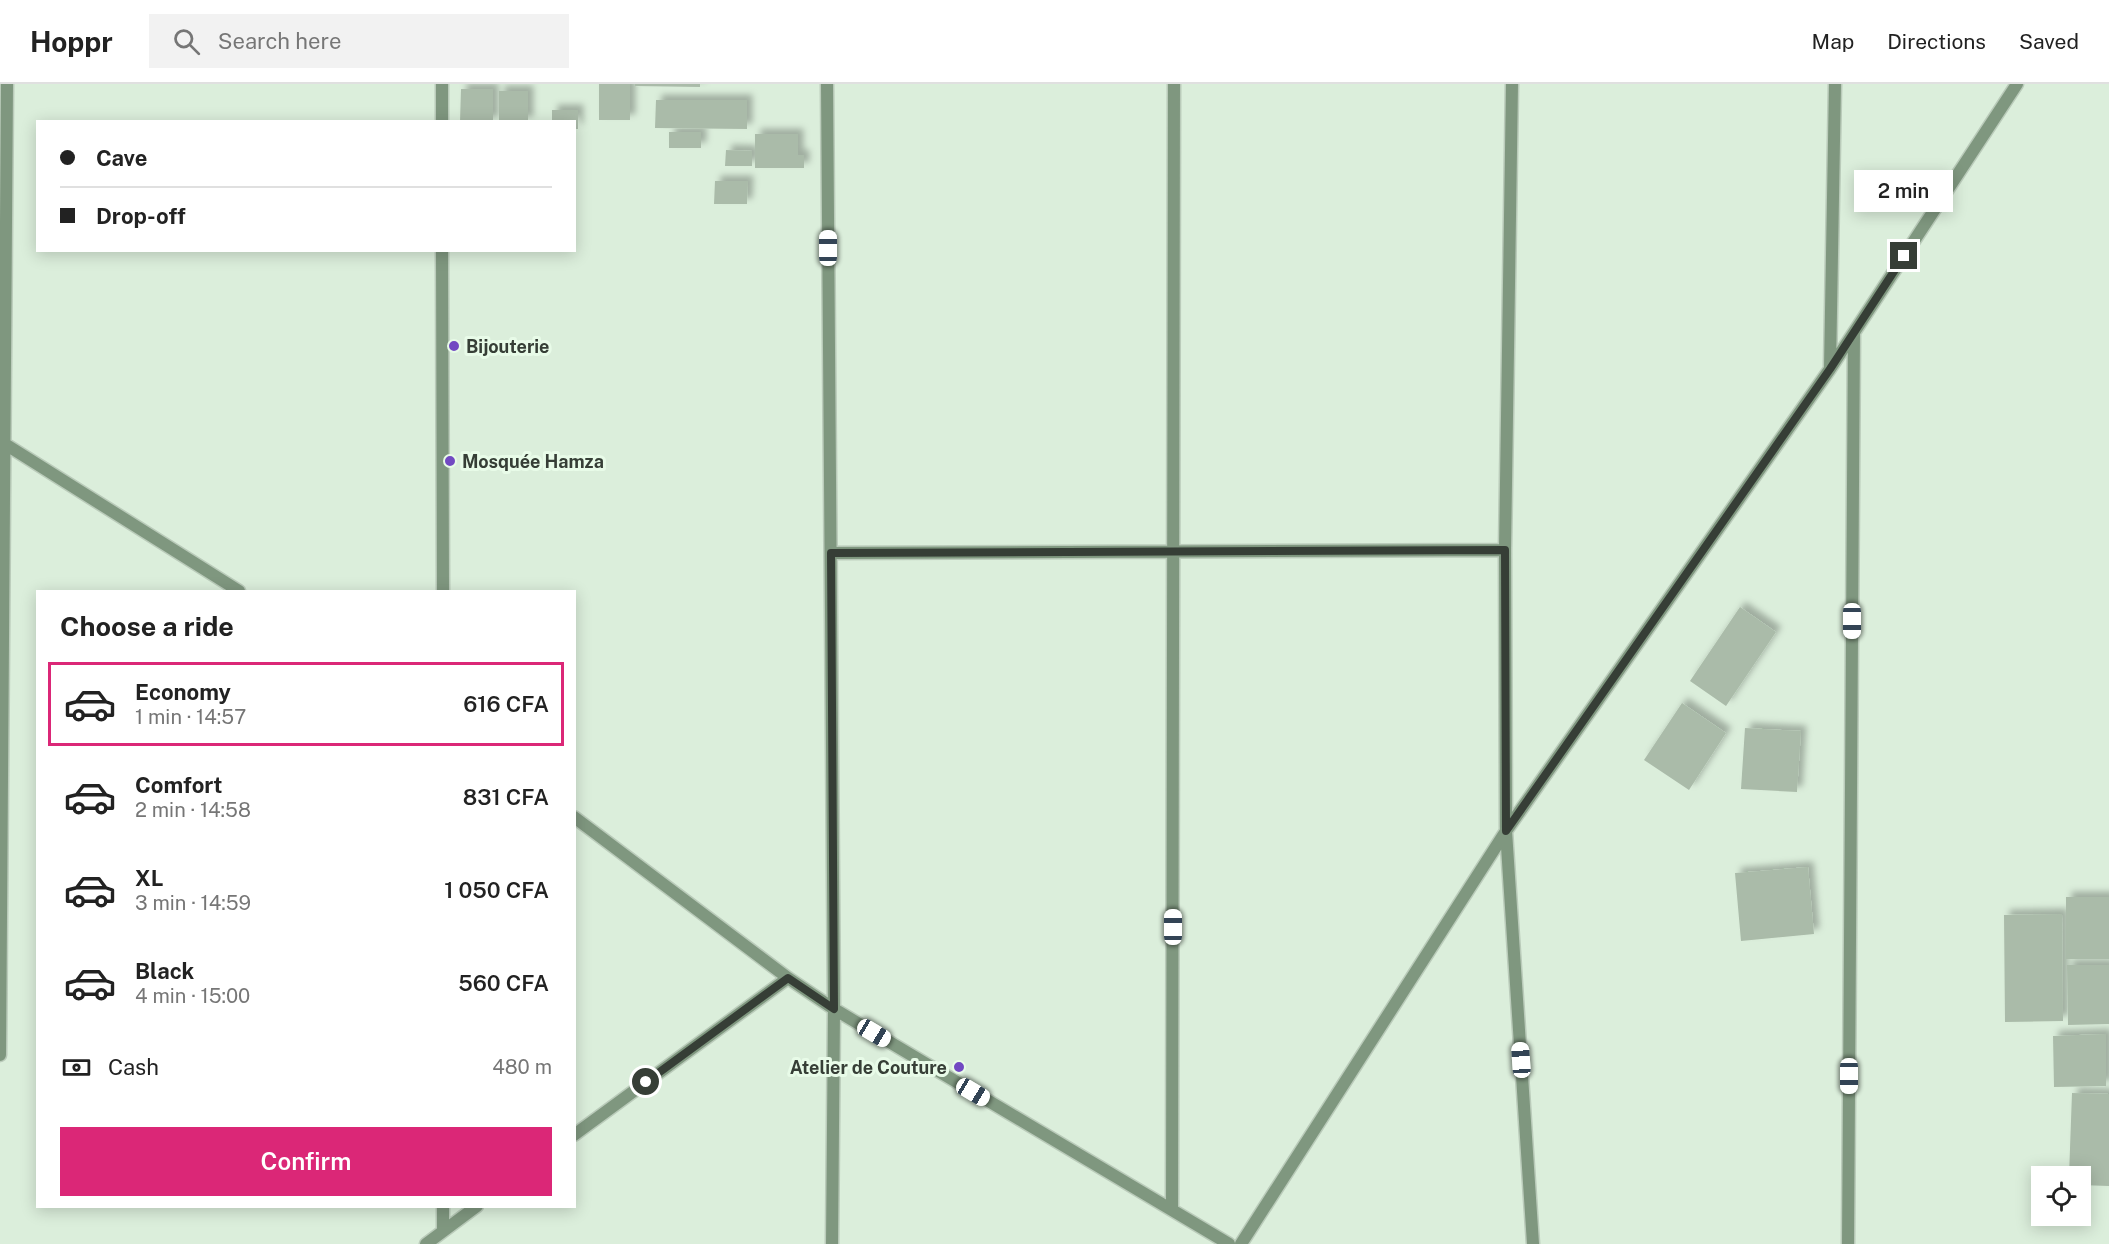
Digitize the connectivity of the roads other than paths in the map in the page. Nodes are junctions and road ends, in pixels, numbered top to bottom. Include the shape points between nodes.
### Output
1 (7, 84) edge
2 (442, 84) edge
3 (827, 84) edge
4 (1174, 84) edge
5 (1512, 84) edge
6 (1835, 84) edge
7 (2017, 84) edge
8 (442, 120) edge
9 (442, 252) edge
10 (3, 319) edge
11 (1854, 333) junction
12 (1830, 369) junction
13 (5, 444) junction
14 (1505, 550) junction
15 (1173, 551) junction
16 (831, 553) junction
17 (237, 590) edge
18 (443, 590) edge
19 (1, 684) edge
20 (576, 819) edge
21 (1506, 831) junction
22 (788, 978) junction
23 (834, 1009) junction
24 (0, 1038) edge
25 (0, 1055) edge
26 (576, 1134) edge
27 (443, 1208) edge
28 (474, 1208) edge
29 (1172, 1210) junction
30 (443, 1231) junction
31 (426, 1244) edge
32 (832, 1244) edge
33 (1229, 1244) edge
34 (1241, 1244) edge
35 (1533, 1244) edge
36 (1848, 1244) edge

1 - 10 street
2 - 8 street
3 - 16 street
4 - 15 street
5 - 14 street
6 - 12 street
7 - 11 street
9 - 18 street
10 - 13 street
11 - 12 street
11 - 36 street
12 - 21 street
13 - 17 street
13 - 19 street
14 - 15 street
14 - 21 street
15 - 16 street
15 - 29 street
16 - 23 street
19 - 24 street
20 - 22 street
21 - 34 street
21 - 35 street
22 - 23 street
22 - 26 street
23 - 29 street
23 - 32 street
24 - 25 street
27 - 30 street
28 - 30 street
29 - 33 street
30 - 31 street

